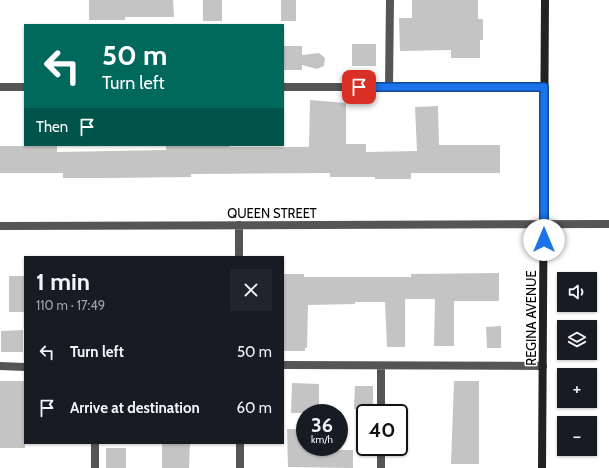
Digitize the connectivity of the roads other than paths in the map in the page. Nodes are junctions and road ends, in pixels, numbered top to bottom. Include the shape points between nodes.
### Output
1 (390, 0) edge
2 (545, 0) edge
3 (0, 86) edge
4 (24, 87) edge
5 (284, 87) edge
6 (389, 87) junction
7 (544, 87) junction
8 (544, 224) junction
9 (609, 224) edge
10 (239, 225) junction
11 (0, 226) edge
12 (239, 256) edge
13 (284, 365) edge
14 (0, 366) edge
15 (381, 366) junction
16 (543, 366) junction
17 (24, 367) edge
18 (381, 404) edge
19 (95, 444) edge
20 (240, 444) edge
21 (381, 456) edge
22 (95, 468) edge
23 (240, 468) edge
24 (381, 468) edge
25 (542, 468) edge

1 - 6 street
2 - 7 street, REGINA AVENUE
3 - 4 street
5 - 6 street
6 - 7 street
7 - 8 street, REGINA AVENUE
8 - 9 street, QUEEN STREET
8 - 10 street, QUEEN STREET
8 - 16 street, REGINA AVENUE
10 - 11 street, QUEEN STREET
10 - 12 street
13 - 15 street
14 - 17 street
15 - 16 street
15 - 18 street
16 - 25 street, REGINA AVENUE
19 - 22 street
20 - 23 street
21 - 24 street

